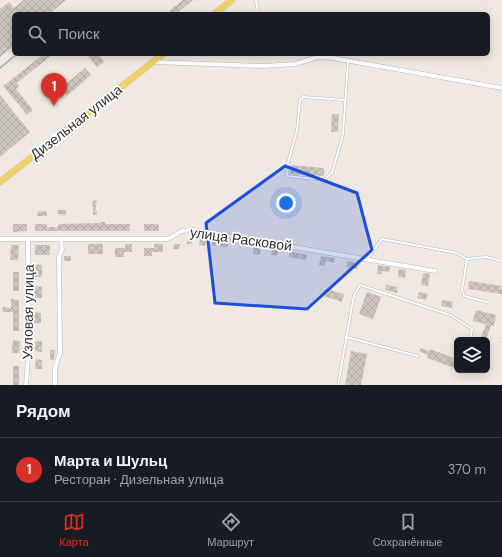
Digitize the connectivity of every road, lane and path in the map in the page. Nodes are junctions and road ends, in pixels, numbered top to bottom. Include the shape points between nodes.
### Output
1 (232, 0) edge
2 (256, 0) edge
3 (217, 12) edge
4 (258, 12) edge
5 (160, 56) edge
6 (348, 60) junction
7 (153, 62) junction
8 (502, 88) edge
9 (345, 100) junction
10 (0, 182) edge
11 (0, 239) edge
12 (28, 239) junction
13 (61, 239) junction
14 (367, 259) junction
15 (467, 259) junction
16 (502, 261) edge
17 (435, 271) dead end
18 (487, 302) dead end
19 (346, 337) junction
20 (471, 337) edge
21 (418, 356) dead end
22 (26, 385) edge
23 (55, 385) edge
24 (338, 385) edge

1 - 3 main road
2 - 4 lane
5 - 7 main road, Дизельная улица
6 - 7 street via 318,58 295,64 264,66
6 - 8 street
6 - 9 lane
7 - 10 main road, Дизельная улица
9 - 9 lane via 343,134 332,173 324,180 288,176 288,163 297,130 300,100 303,97
11 - 12 street, улица Расковой
12 - 13 street, улица Расковой
12 - 22 street, Узловая улица via 29,343
13 - 14 street, улица Расковой via 168,239 182,231 194,230
13 - 23 street via 60,353 55,368
14 - 15 lane via 382,239 457,253
14 - 17 street, улица Расковой
15 - 16 lane via 486,257
15 - 18 lane via 462,290 464,296
19 - 20 lane via 354,295 360,285 450,315 472,329
19 - 21 lane
19 - 24 lane

